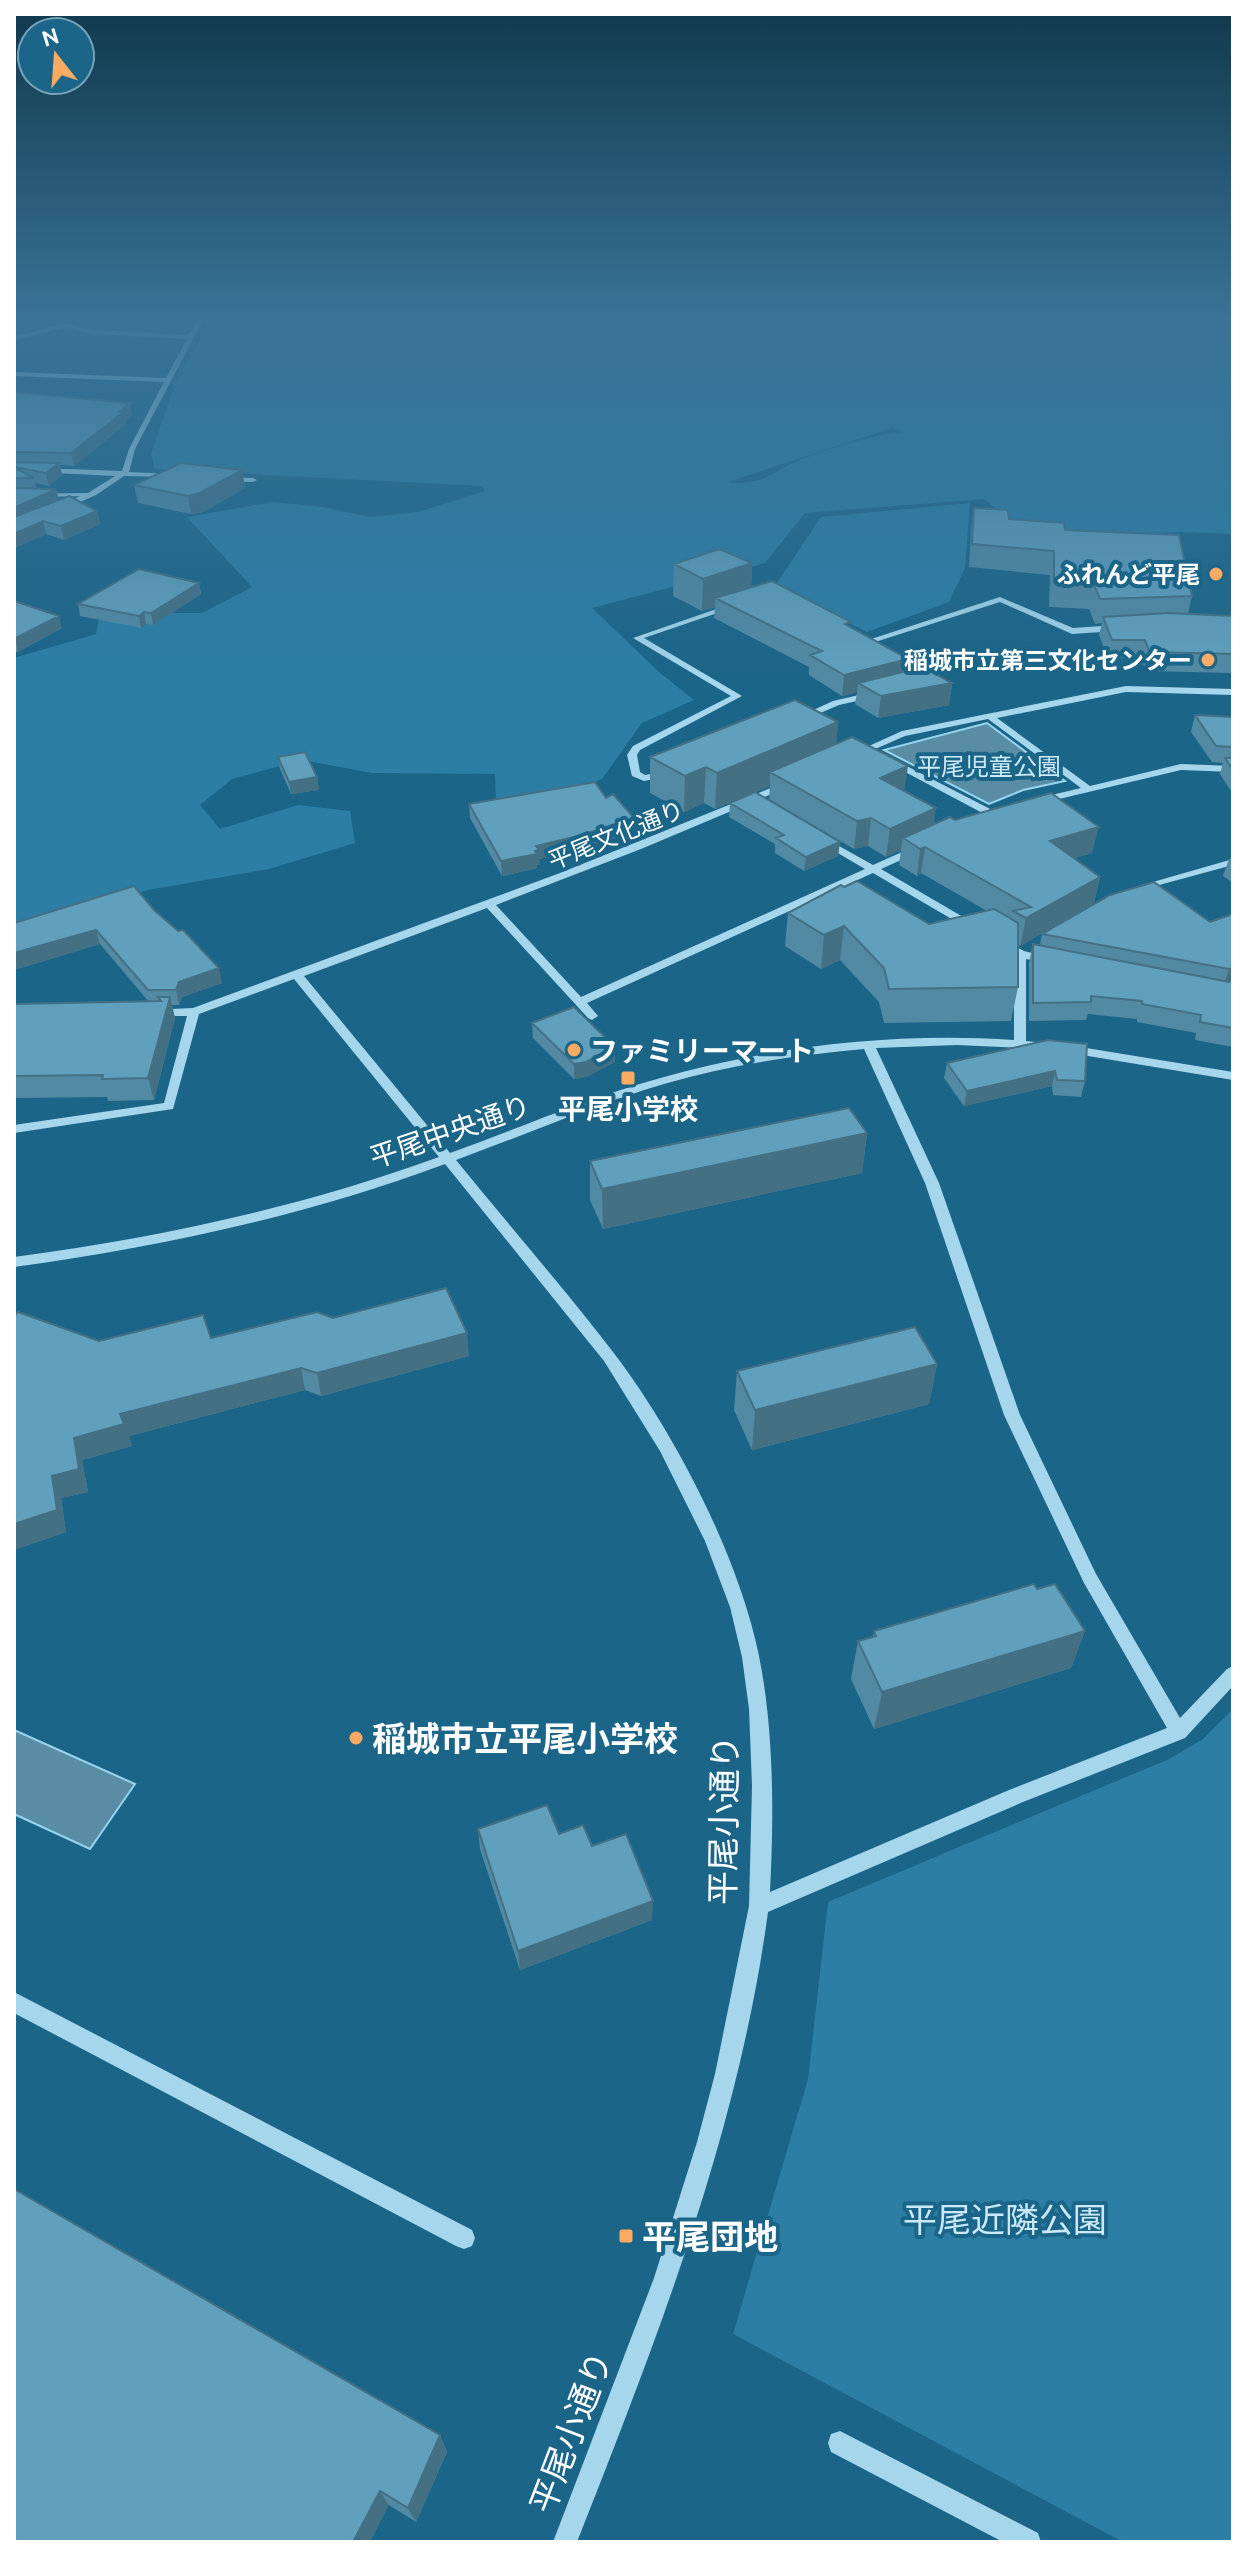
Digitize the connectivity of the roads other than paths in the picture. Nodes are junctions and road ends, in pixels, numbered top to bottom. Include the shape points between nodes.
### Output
1 (137, 439) edge
2 (14, 469) edge
3 (125, 472) junction
4 (190, 477) edge
5 (222, 478) edge
6 (253, 480) dead end
7 (93, 493) junction
8 (14, 496) edge
9 (53, 512) edge
10 (740, 604) edge
11 (1134, 627) edge
12 (852, 635) edge
13 (866, 642) junction
14 (877, 648) edge
15 (1233, 692) edge
16 (881, 693) edge
17 (989, 716) junction
18 (796, 720) edge
19 (868, 748) junction
20 (840, 761) edge
21 (682, 768) edge
22 (1233, 769) edge
23 (797, 780) edge
24 (1087, 788) junction
25 (754, 799) junction
26 (1022, 806) edge
27 (767, 807) edge
28 (1008, 810) edge
29 (994, 815) junction
30 (981, 821) edge
31 (807, 830) edge
32 (927, 845) edge
33 (1233, 862) edge
34 (872, 869) junction
35 (1131, 890) edge
36 (491, 906) junction
37 (980, 931) edge
38 (993, 939) edge
39 (1032, 947) edge
40 (1020, 954) junction
41 (1064, 963) edge
42 (296, 974) junction
43 (580, 1002) junction
44 (144, 1012) edge
45 (194, 1012) junction
46 (592, 1016) dead end
47 (1020, 1044) junction
48 (869, 1046) junction
49 (1233, 1076) edge
50 (14, 1129) edge
51 (449, 1159) junction
52 (14, 1262) edge
53 (1233, 1674) edge
54 (1179, 1732) junction
55 (759, 1906) junction
56 (14, 2002) edge
57 (464, 2238) dead end
58 (840, 2443) dead end
59 (565, 2542) edge
60 (1029, 2542) edge

1 - 3 street
2 - 3 street
3 - 4 street
3 - 7 street
5 - 6 street
7 - 8 street
7 - 9 street
10 - 21 street via 637,638 738,696 636,748 632,755 635,774 644,778
11 - 13 street via 1072,631 1000,599
12 - 13 street
13 - 14 street
15 - 17 street via 1126,689
16 - 18 street via 836,703
17 - 19 street via 902,734
17 - 24 street
19 - 20 street
19 - 29 street
22 - 24 street via 1181,767
23 - 25 street, 平尾文化通り
24 - 26 street
25 - 27 street
25 - 36 street, 平尾文化通り
28 - 29 street
29 - 30 street
31 - 34 street
32 - 34 street
33 - 35 street
34 - 37 street
34 - 43 street
36 - 42 street, 平尾文化通り
36 - 43 street
38 - 40 street
39 - 40 street
40 - 41 street
40 - 47 street
42 - 45 street, 平尾文化通り
42 - 51 street, 平尾小通り
43 - 46 street
44 - 45 street, 平尾文化通り
45 - 50 street via 169,1106
47 - 48 street, 平尾中央通り
47 - 49 street, 平尾中央通り
48 - 51 street, 平尾中央通り via 699,1071
48 - 54 street via 932,1183 1012,1415 1090,1578
51 - 52 street, 平尾中央通り via 305,1205 200,1231
51 - 55 street, 平尾小通り via 609,1357 653,1422 694,1500 738,1607 757,1691 762,1776
53 - 54 street
54 - 55 street
55 - 59 street, 平尾小通り via 708,2141
56 - 57 street
58 - 60 street

